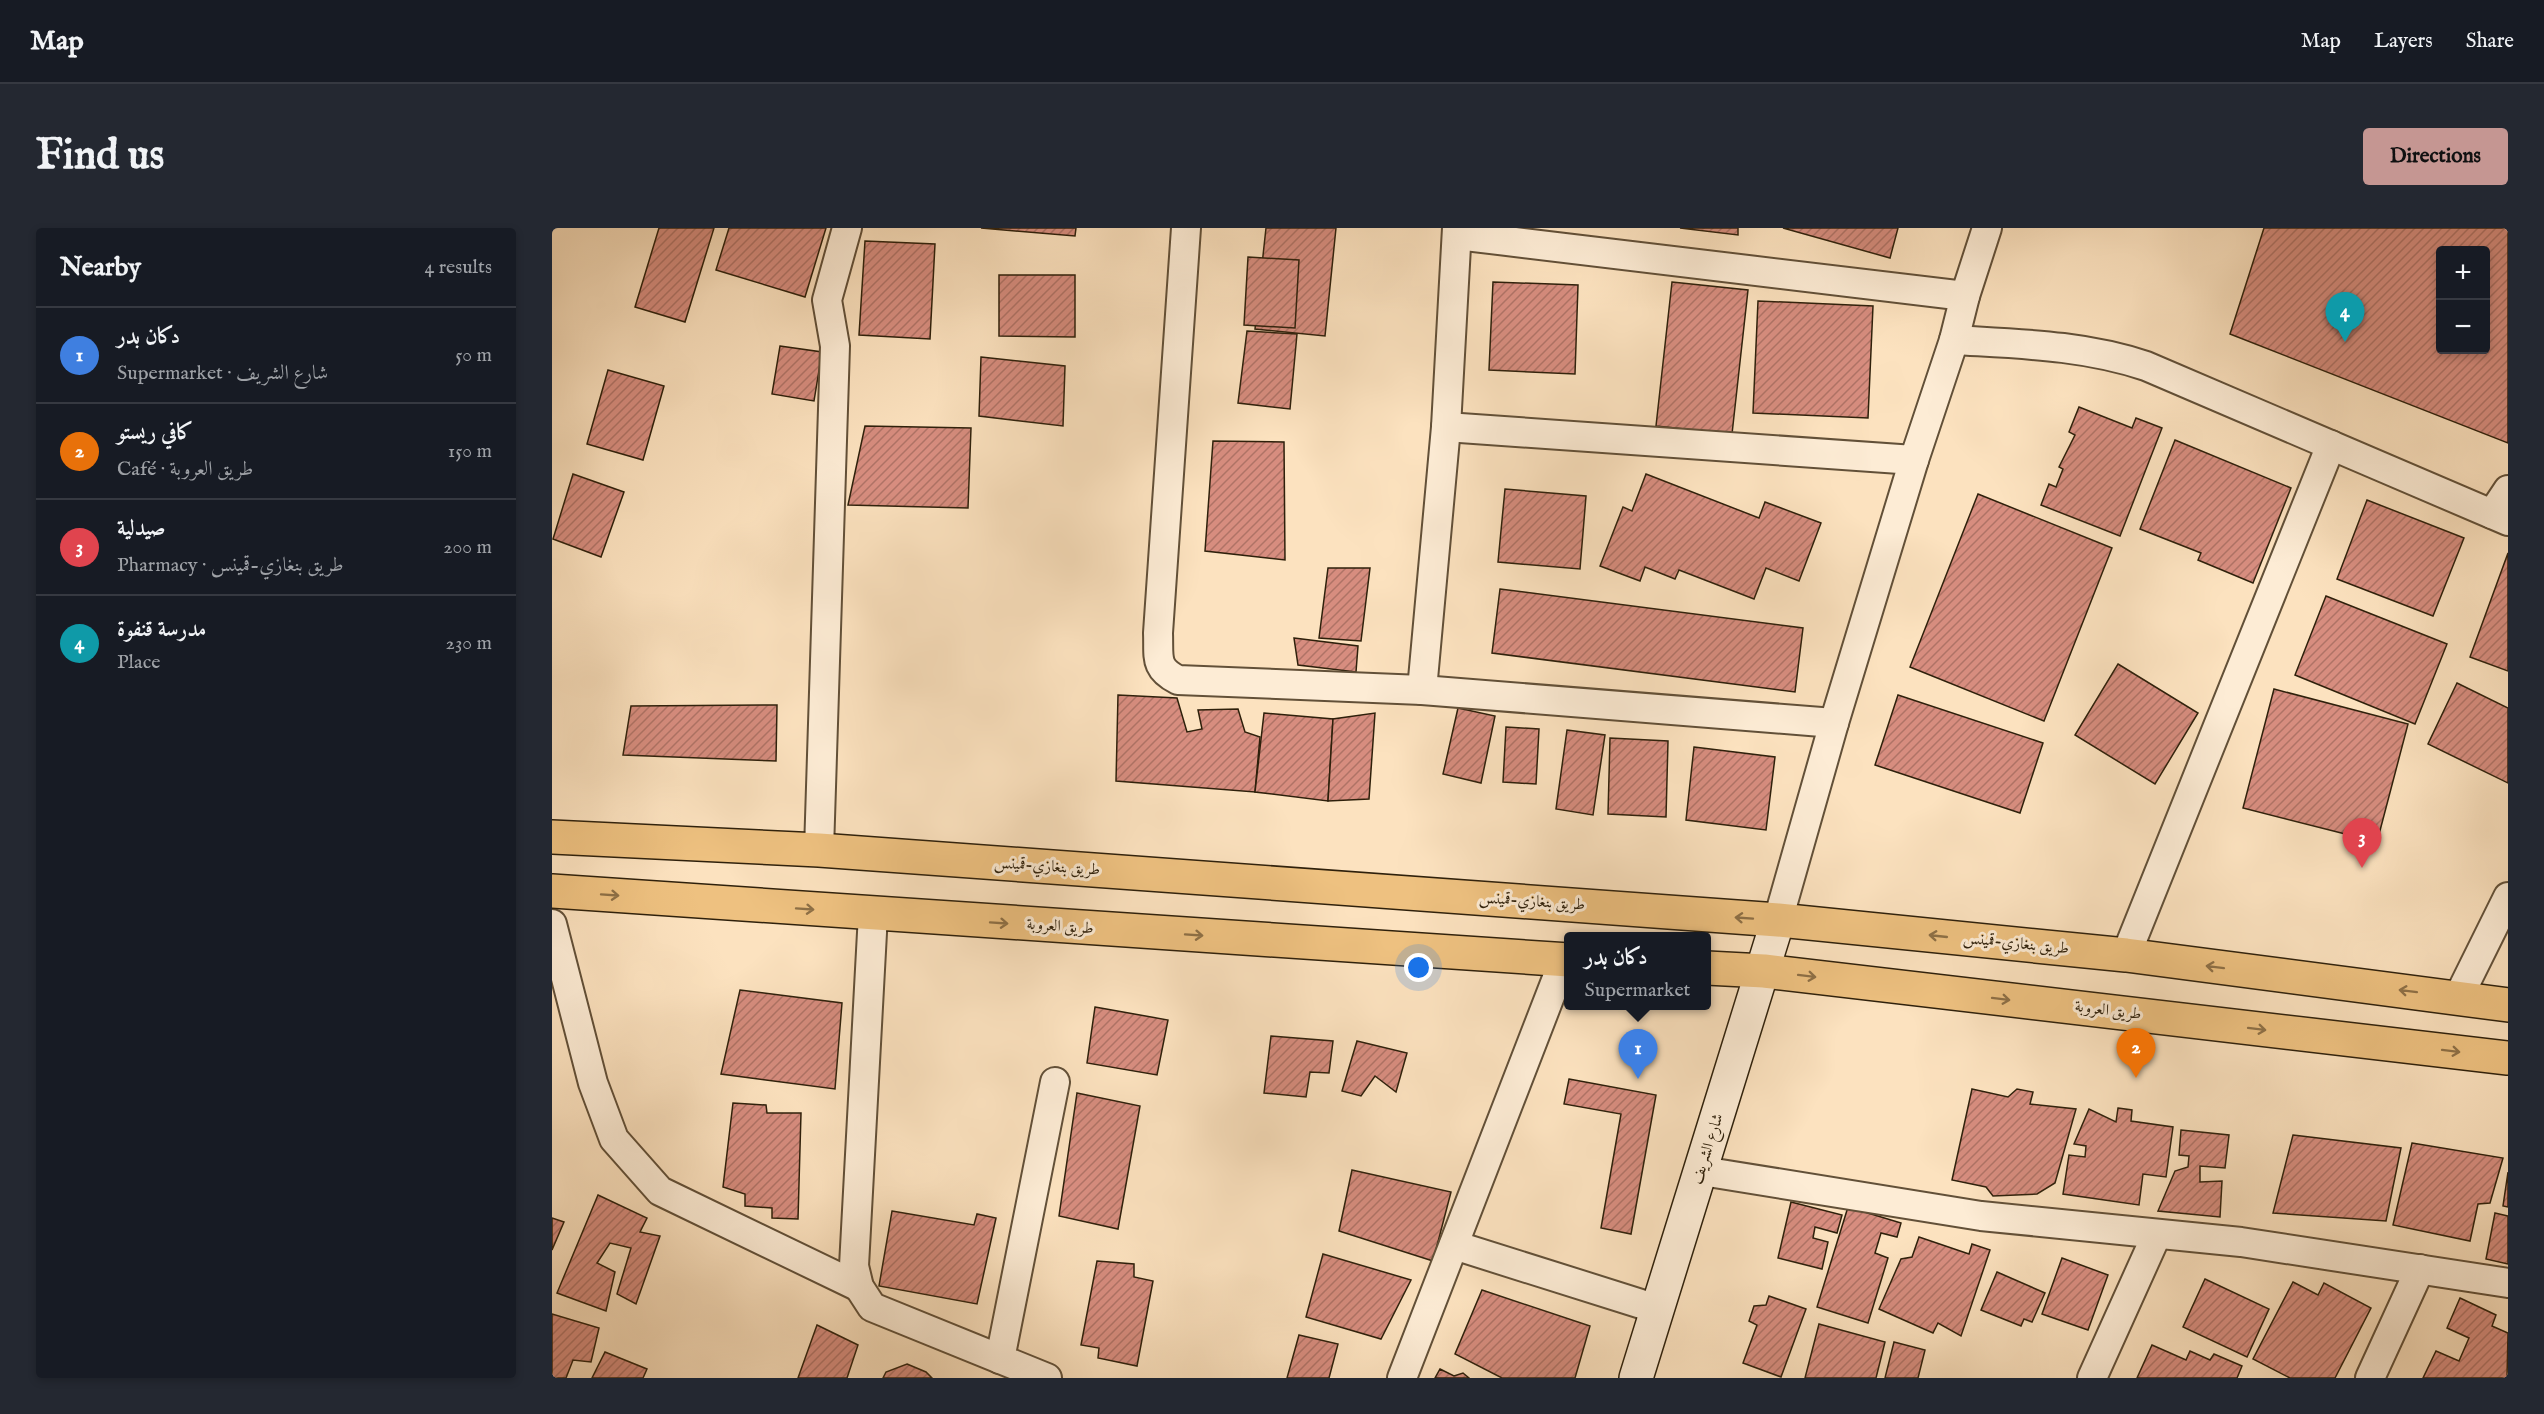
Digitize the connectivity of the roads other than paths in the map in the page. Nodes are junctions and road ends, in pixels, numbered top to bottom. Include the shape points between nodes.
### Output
1 (847, 228) edge
2 (1186, 228) edge
3 (1987, 228) edge
4 (1457, 231) edge
5 (1965, 296) junction
6 (1954, 340) junction
7 (1446, 427) junction
8 (2331, 445) junction
9 (1914, 460) junction
10 (2508, 490) edge
11 (2500, 518) edge
12 (1422, 690) junction
13 (1834, 723) junction
14 (552, 837) edge
15 (819, 850) junction
16 (552, 891) edge
17 (2508, 897) edge
18 (873, 914) junction
19 (1778, 920) junction
20 (552, 924) edge
21 (2126, 955) junction
22 (1564, 960) edge
23 (1564, 965) edge
24 (1711, 968) edge
25 (1764, 971) junction
26 (2458, 998) junction
27 (2508, 1005) edge
28 (2508, 1058) edge
29 (1056, 1082) dead end
30 (1701, 1171) junction
31 (2157, 1234) junction
32 (1454, 1245) junction
33 (2420, 1269) junction
34 (2508, 1283) edge
35 (859, 1287) junction
36 (1657, 1309) junction
37 (1000, 1359) junction
38 (1047, 1378) edge
39 (1402, 1378) edge
40 (1636, 1378) edge
41 (2092, 1378) edge
42 (2370, 1378) edge

1 - 15 street via 827,300 835,346
2 - 12 street via 1159,663 1165,674 1179,681
3 - 5 street
4 - 5 street
4 - 7 street
5 - 6 street
6 - 8 street via 2108,353
6 - 9 street
7 - 9 street
7 - 12 street
8 - 11 street
8 - 21 street
9 - 13 street
10 - 11 street
12 - 13 street
13 - 19 street
14 - 15 main road, طريق بنغازي-قمينس
19 -> 15 main road, طريق بنغازي-قمينس
16 -> 18 main road, طريق العروبة
17 - 26 street
18 -> 22 main road, طريق العروبة
18 - 35 street via 854,1266
21 -> 19 main road, طريق بنغازي-قمينس
19 - 25 main road, شارع الشريف
20 - 35 street via 593,1083 614,1138 660,1191
26 -> 21 main road, طريق بنغازي-قمينس
23 - 32 street
24 - 25 main road, طريق العروبة
25 -> 28 main road, طريق العروبة
25 - 30 main road, شارع الشريف
26 - 27 main road, طريق بنغازي-قمينس
29 - 37 street
30 - 31 street via 1981,1216
30 - 36 main road, شارع الشريف
31 - 33 street via 2241,1242
31 - 41 street
32 - 36 street
32 - 39 street
33 - 34 street
33 - 42 street
35 - 37 street via 872,1307
36 - 40 main road, شارع الشريف
37 - 38 street

